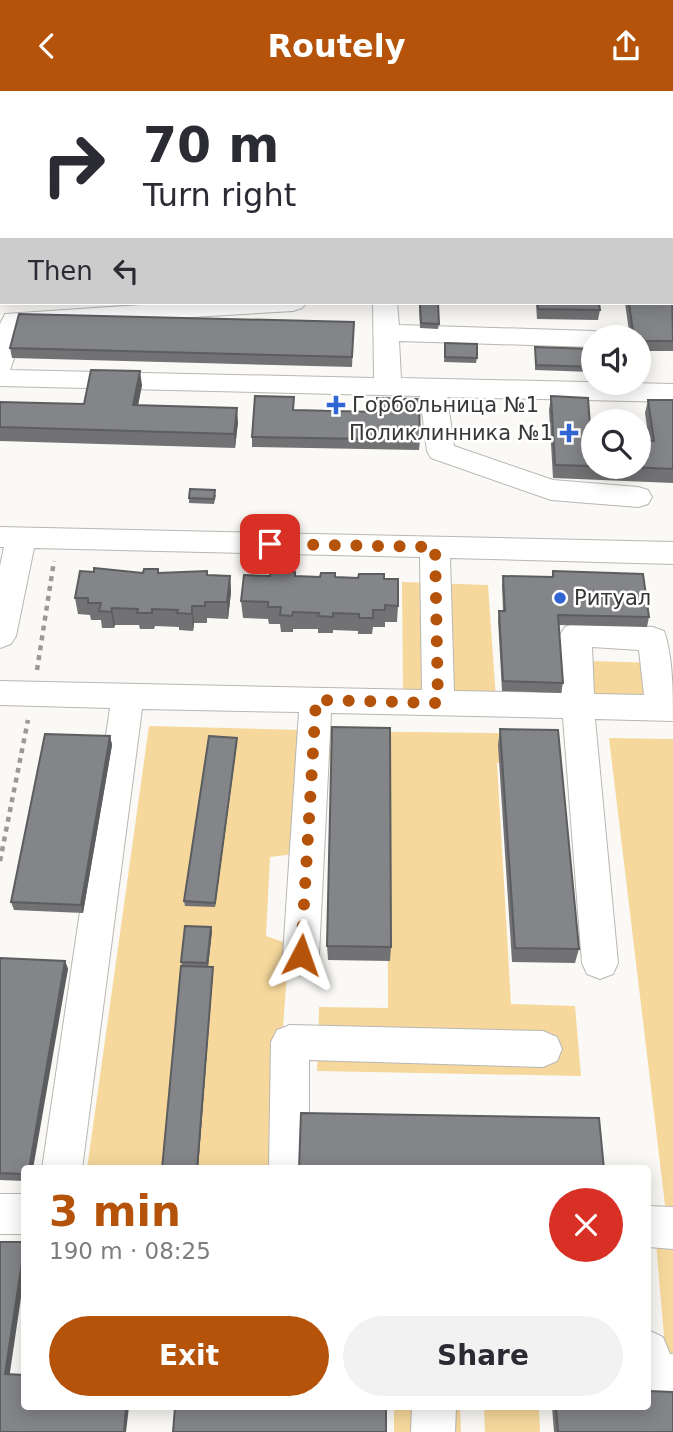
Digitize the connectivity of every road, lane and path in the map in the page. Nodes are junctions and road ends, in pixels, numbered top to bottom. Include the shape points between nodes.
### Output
1 (260, 305) edge
2 (385, 305) edge
3 (386, 333) junction
4 (581, 339) edge
5 (0, 365) edge
6 (0, 378) edge
7 (388, 387) junction
8 (432, 388) junction
9 (673, 393) edge
10 (638, 497) dead end
11 (11, 538) edge
12 (435, 547) junction
13 (673, 553) edge
14 (0, 636) edge
15 (0, 693) edge
16 (128, 696) junction
17 (316, 700) junction
18 (438, 703) junction
19 (578, 706) junction
20 (667, 708) edge
21 (301, 955) dead end
22 (600, 963) dead end
23 (543, 1049) dead end
24 (63, 1165) edge
25 (289, 1165) edge
26 (0, 1214) edge
27 (21, 1214) edge
28 (651, 1227) edge
29 (673, 1228) edge
30 (651, 1374) edge
31 (673, 1375) edge
32 (434, 1410) edge
33 (433, 1432) edge

1 - 5 street via 14,320
2 - 3 street
3 - 4 street
3 - 7 street
6 - 7 street
7 - 8 street
8 - 9 street
8 - 10 street via 441,451 551,490
11 - 12 street
11 - 14 street
12 - 13 street
12 - 18 street
15 - 16 street
16 - 17 street
16 - 24 street
17 - 18 street
17 - 21 street
18 - 19 street
19 - 20 street
19 - 20 street via 576,635 653,639
19 - 22 street
23 - 25 street via 290,1042
26 - 27 street
28 - 29 street
30 - 31 street
32 - 33 street

